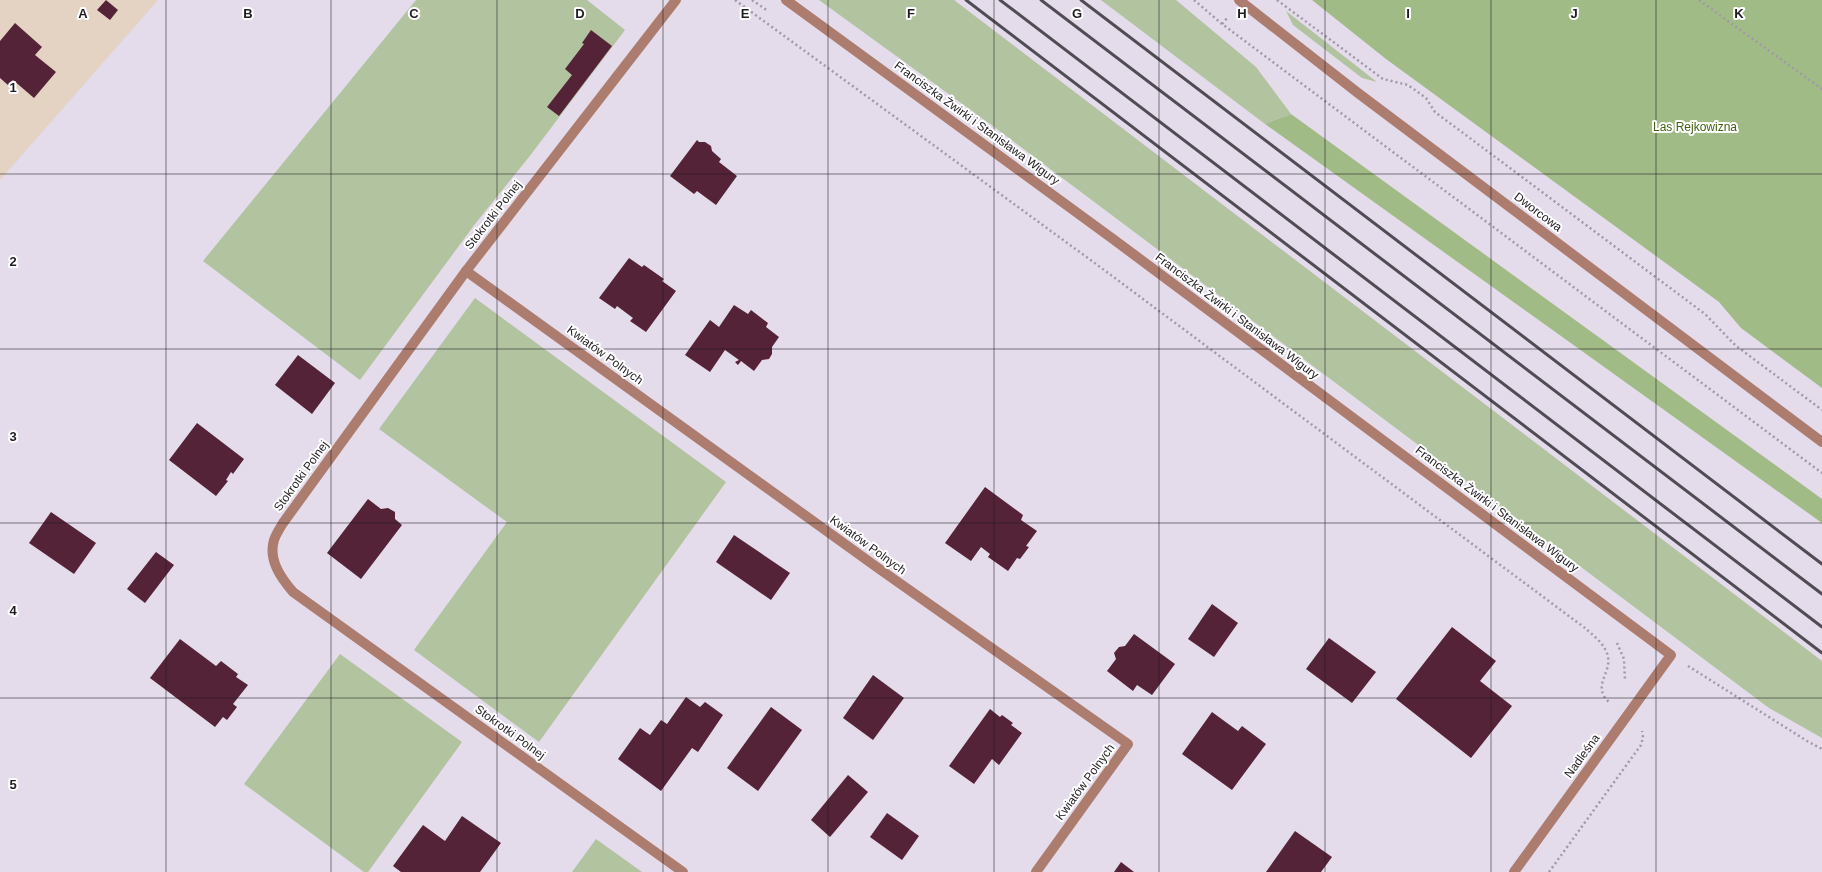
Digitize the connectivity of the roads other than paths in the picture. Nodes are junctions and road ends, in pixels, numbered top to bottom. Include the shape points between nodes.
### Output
1 (676, 0) edge
2 (786, 0) edge
3 (1239, 0) edge
4 (466, 271) junction
5 (1822, 442) edge
6 (1671, 655) joint
7 (683, 872) edge
8 (1036, 872) edge
9 (1514, 872) edge

1 - 4 street, Stokrotki Polnej
2 - 6 street, Franciszka Żwirki i Stanisława Wigury via 1114,239
3 - 5 street, Dworcowa via 1358,93
4 - 7 street, Stokrotki Polnej via 283,523 274,540 273,560 280,577 293,592
4 - 8 street, Kwiatów Polnych via 871,564 1128,744
6 - 9 street, Nadleśna

